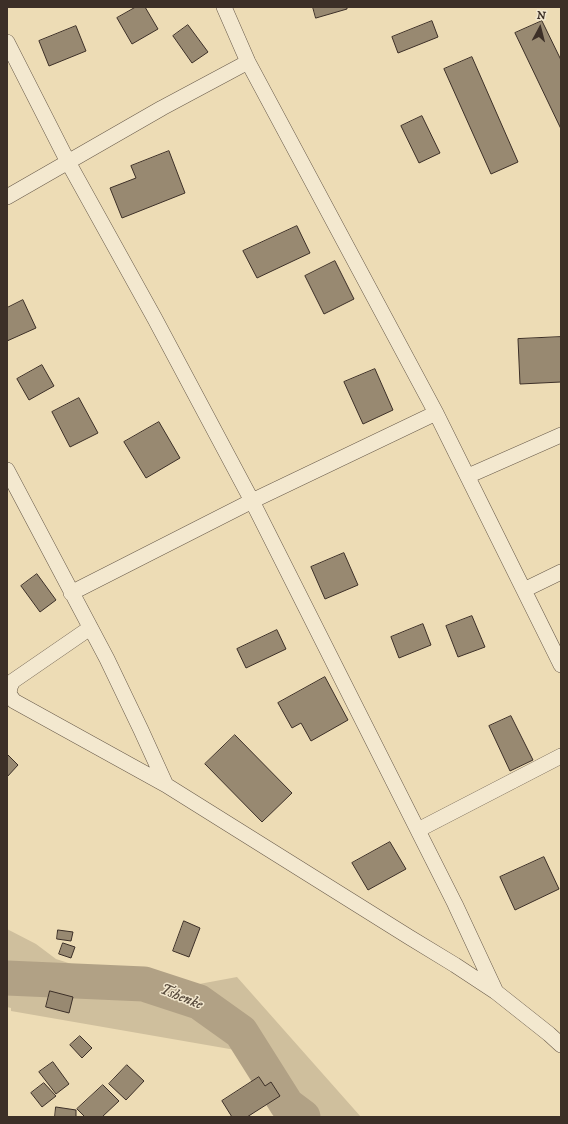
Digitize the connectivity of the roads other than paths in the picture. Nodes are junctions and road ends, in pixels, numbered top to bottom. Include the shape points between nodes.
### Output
1 (224, 7) edge
2 (7, 42) edge
3 (248, 62) junction
4 (68, 162) junction
5 (7, 198) edge
6 (436, 413) junction
7 (561, 435) edge
8 (7, 470) edge
9 (468, 476) junction
10 (252, 502) junction
11 (561, 572) edge
12 (524, 590) junction
13 (71, 594) junction
14 (90, 628) junction
15 (561, 665) edge
16 (561, 756) edge
17 (166, 785) junction
18 (418, 830) junction
19 (496, 992) junction
20 (555, 1031) edge
21 (561, 1045) edge

1 - 3 street
2 - 4 street
3 - 4 street
3 - 6 street
4 - 5 street
4 - 10 street
6 - 9 street
6 - 10 street
7 - 9 street
8 - 13 street
9 - 12 street
10 - 13 street
10 - 18 street
11 - 12 street
12 - 15 street
13 - 14 street
14 - 17 street
14 - 17 street via 13,681 9,694 14,701
16 - 18 street
17 - 19 street
18 - 19 street
19 - 20 street
20 - 21 street

